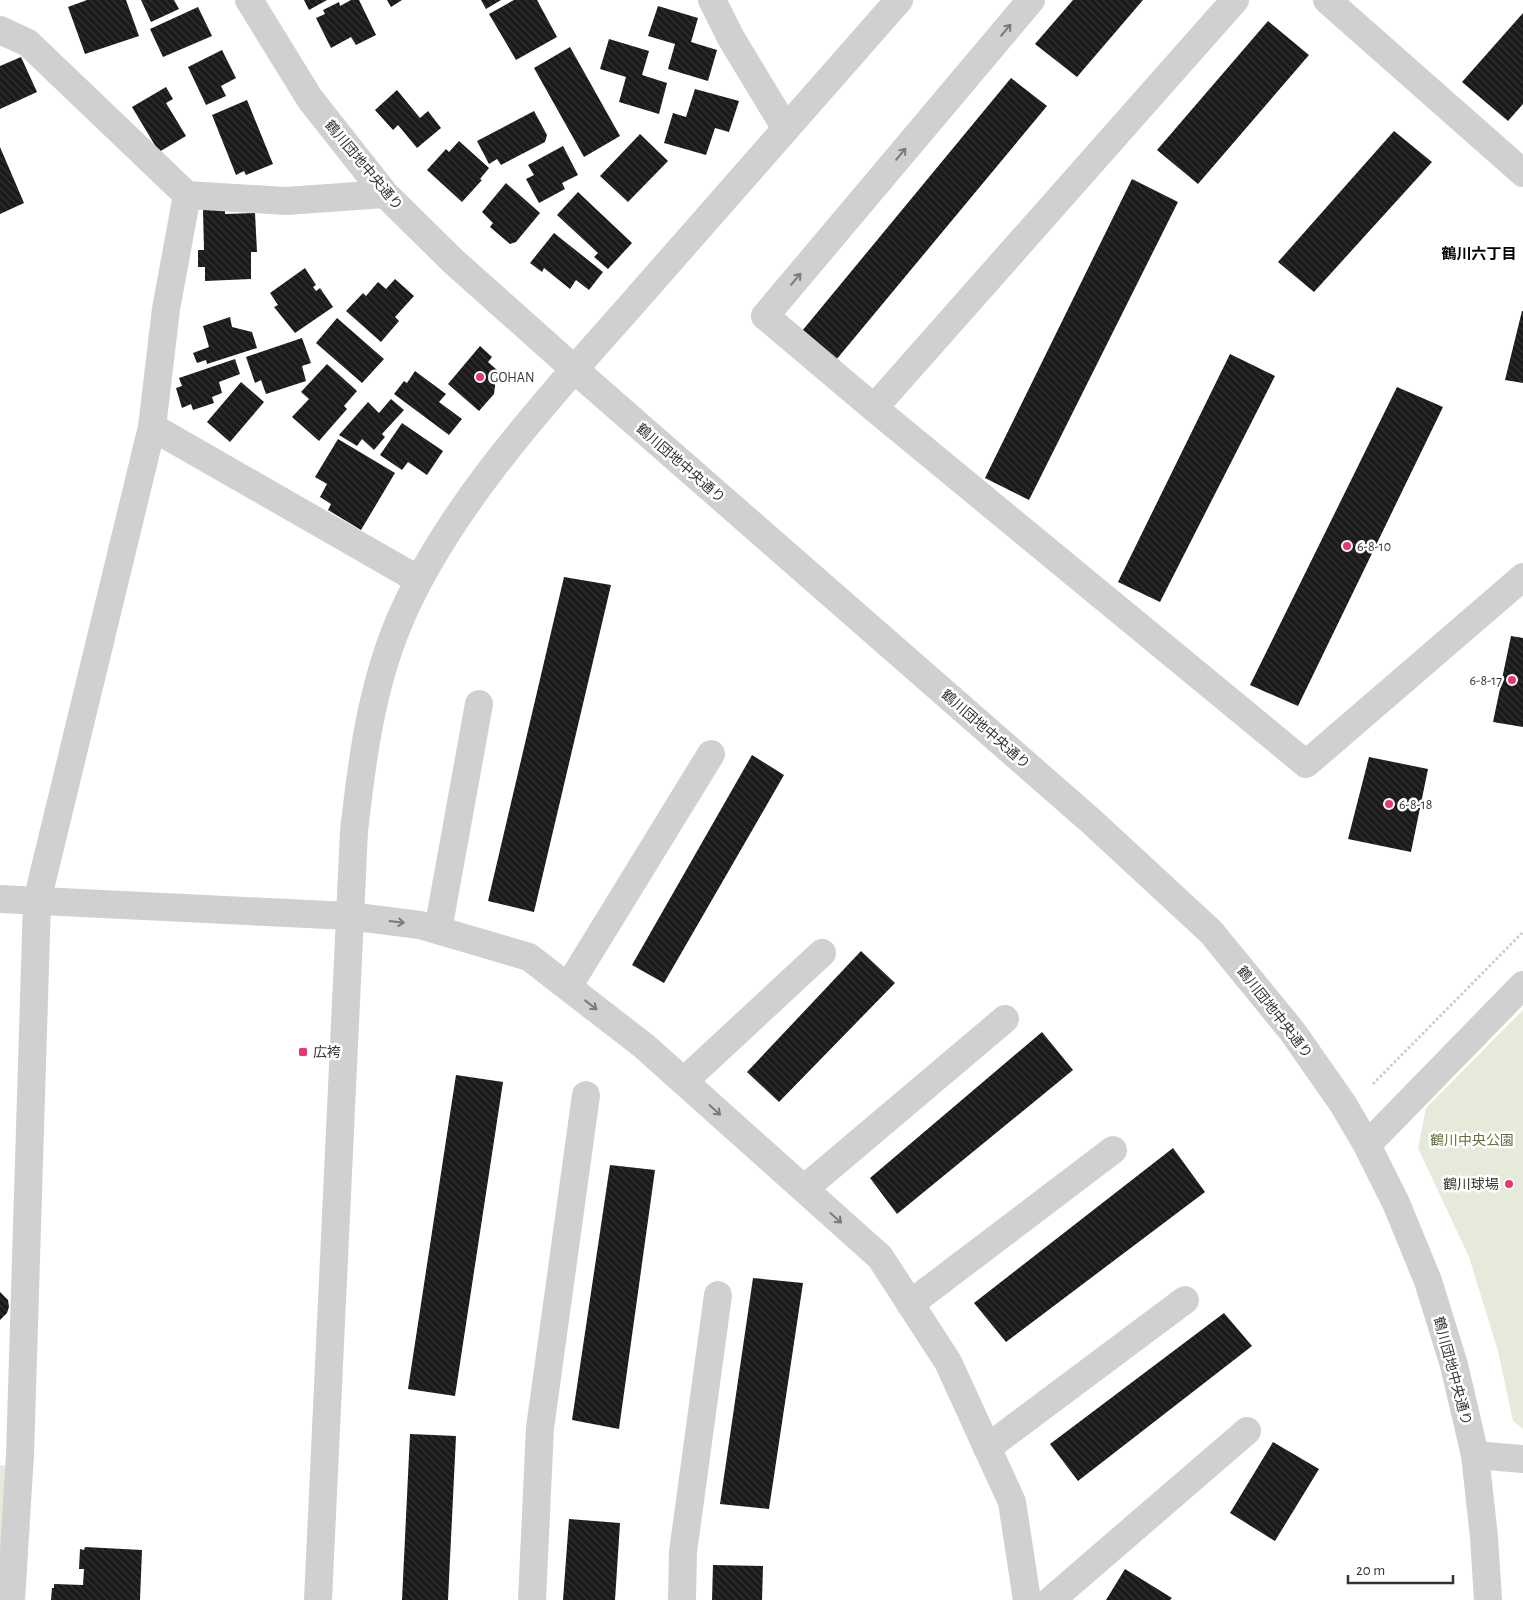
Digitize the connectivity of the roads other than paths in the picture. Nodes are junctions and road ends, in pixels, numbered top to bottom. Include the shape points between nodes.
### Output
1 (249, 0) edge
2 (712, 0) edge
3 (900, 0) edge
4 (1032, 0) edge
5 (1235, 0) edge
6 (1327, 0) edge
7 (0, 30) edge
8 (786, 130) junction
9 (1523, 173) edge
10 (385, 194) junction
11 (187, 195) junction
12 (574, 369) junction
13 (874, 408) junction
14 (152, 427) junction
15 (1523, 577) edge
16 (419, 580) junction
17 (479, 704) dead end
18 (711, 754) dead end
19 (0, 899) edge
20 (37, 901) junction
21 (349, 916) junction
22 (438, 930) junction
23 (822, 953) dead end
24 (1523, 985) edge
25 (568, 987) junction
26 (1005, 1019) dead end
27 (684, 1082) junction
28 (586, 1096) dead end
29 (1367, 1145) junction
30 (1113, 1150) dead end
31 (804, 1189) junction
32 (718, 1295) dead end
33 (1185, 1300) dead end
34 (910, 1304) junction
35 (1248, 1431) dead end
36 (987, 1448) junction
37 (10, 1455) edge
38 (1475, 1455) junction
39 (1523, 1459) edge
40 (11, 1600) edge
41 (318, 1600) edge
42 (532, 1600) edge
43 (682, 1600) edge
44 (1026, 1600) edge
45 (1051, 1600) edge
46 (1488, 1600) edge

1 - 10 street, 鶴川団地中央通り via 310,99
2 - 8 street via 730,38
3 - 8 street
13 -> 4 street via 765,316
5 - 13 street
6 - 9 street
7 - 11 street via 28,43
8 - 12 street
10 - 11 street via 286,201
10 - 12 street, 鶴川団地中央通り via 452,261
11 - 14 street via 166,308
12 - 16 street via 460,513
12 - 29 street, 鶴川団地中央通り via 1091,821 1211,932 1292,1031
13 - 15 street via 1306,764
14 - 16 street
14 - 20 street
16 - 21 street via 398,623 377,688 364,747 354,831
17 - 22 street
18 - 25 street
19 - 20 street
20 - 21 street
20 - 37 street
21 -> 22 street
21 - 41 street
22 - 25 street via 529,957
23 - 27 street
24 - 29 street
25 -> 27 street via 644,1046
26 - 31 street
27 -> 31 street
28 - 42 street via 540,1428
29 - 38 street, 鶴川団地中央通り via 1396,1202 1428,1281 1454,1365
30 - 34 street
31 -> 34 street via 880,1257
32 - 43 street via 683,1552
33 - 36 street
34 - 36 street via 948,1362
35 - 45 street
36 - 44 street via 1012,1502
37 - 40 street
38 - 39 street
38 - 46 street, 鶴川団地中央通り

